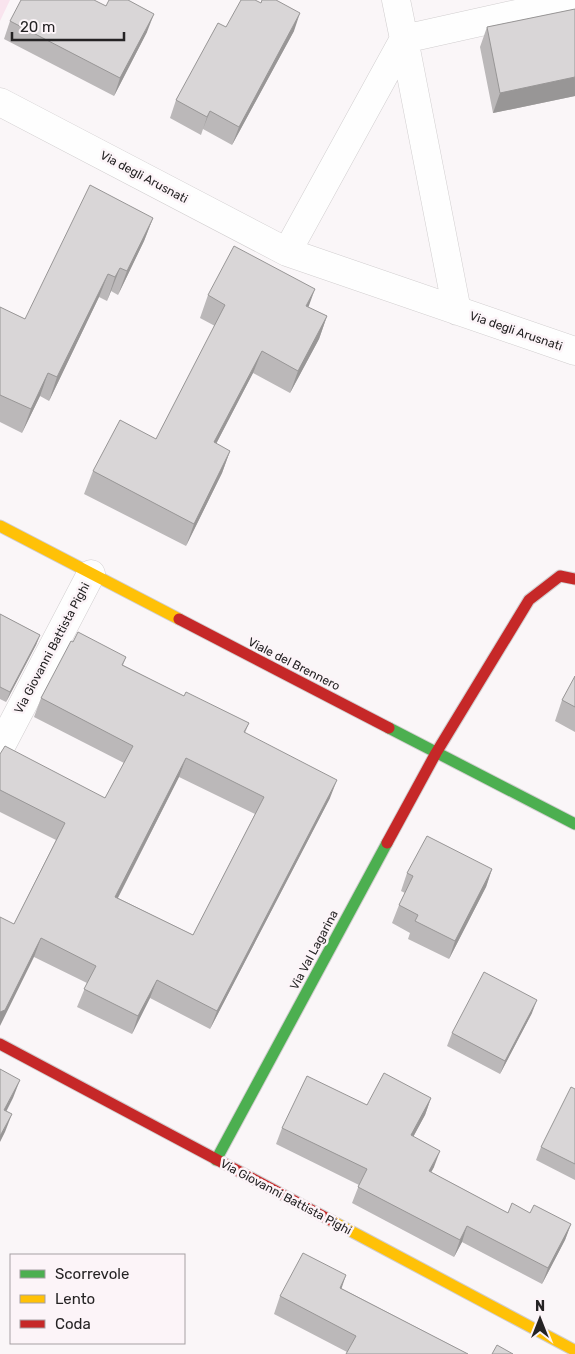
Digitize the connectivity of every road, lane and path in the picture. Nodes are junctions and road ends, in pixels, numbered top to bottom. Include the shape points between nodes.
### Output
1 (396, 0) edge
2 (575, 1) edge
3 (404, 39) junction
4 (0, 102) edge
5 (287, 252) junction
6 (458, 311) junction
7 (575, 351) edge
8 (0, 526) edge
9 (91, 574) junction
10 (575, 579) edge
11 (0, 748) edge
12 (436, 753) junction
13 (575, 824) edge
14 (0, 1044) edge
15 (216, 1160) junction
16 (572, 1348) edge

1 - 3 street, Via degli Arusnati
2 - 3 street
3 - 5 street
3 - 6 street, Via degli Arusnati
4 - 5 street, Via degli Arusnati
5 - 6 street, Via degli Arusnati
6 - 7 street, Via degli Arusnati
8 - 9 street, Viale del Brennero
9 - 11 street, Via Giovanni Battista Pighi
9 - 12 street, Viale del Brennero
10 - 12 street, Via Val Lagarina via 560,576 528,600
12 - 13 street, Viale del Brennero
12 - 15 street, Via Val Lagarina
14 - 15 street, Via Giovanni Battista Pighi
15 - 16 street, Via Giovanni Battista Pighi

